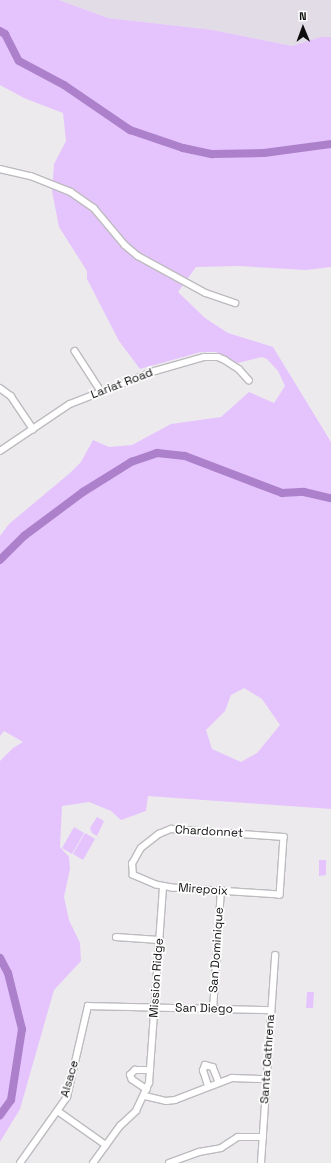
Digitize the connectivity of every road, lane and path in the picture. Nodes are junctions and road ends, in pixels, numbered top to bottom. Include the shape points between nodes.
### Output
1 (0, 169) edge
2 (235, 303) dead end
3 (75, 351) dead end
4 (249, 380) dead end
5 (0, 388) edge
6 (101, 391) junction
7 (33, 429) junction
8 (0, 451) edge
9 (131, 872) joint
10 (163, 886) junction
11 (221, 891) junction
12 (280, 895) joint
13 (116, 937) dead end
14 (159, 940) junction
15 (275, 955) dead end
16 (88, 1006) joint
17 (155, 1008) junction
18 (213, 1010) junction
19 (271, 1010) junction
20 (150, 1070) junction
21 (267, 1079) junction
22 (219, 1082) junction
23 (208, 1086) junction
24 (146, 1093) junction
25 (58, 1111) junction
26 (263, 1137) junction
27 (106, 1145) junction
28 (20, 1163) edge
29 (93, 1163) edge
30 (169, 1163) edge
31 (261, 1163) edge

1 - 2 street via 31,176 71,192 94,208 125,245 138,256 206,293
3 - 6 street
4 - 6 street, Lariat Road via 239,369 224,360 207,356 155,371
5 - 7 street via 11,396
6 - 7 street, Lariat Road via 70,404
7 - 8 street, Lariat Road
9 - 10 street, Mirepoix via 138,878
9 - 12 street, Chardonnet via 132,864 141,848 158,834 171,829 284,837
10 - 11 street, Mirepoix
10 - 14 street, Mission Ridge
11 - 12 street, Mirepoix
11 - 18 street, San Dominique
13 - 14 street
14 - 17 street, Mission Ridge
15 - 19 street, Santa Cathrena
16 - 17 street, San Diego
16 - 25 street, Alsace via 69,1091
17 - 18 street, San Diego
17 - 20 street, Mission Ridge
18 - 19 street, San Diego
19 - 21 street, Santa Cathrena
20 - 24 street, Mission Ridge
20 - 24 street via 135,1070 130,1074 132,1080
21 - 22 street via 232,1078
21 - 26 street, Santa Cathrena
22 - 23 street
22 - 23 street via 213,1067 205,1065 203,1071
23 - 24 street via 175,1100 166,1101
24 - 27 street, Mission Ridge via 136,1111 120,1126
25 - 27 street
25 - 28 street, Alsace
26 - 30 street via 238,1136 221,1148 199,1152
26 - 31 street, Santa Cathrena
27 - 29 street, Mission Ridge

